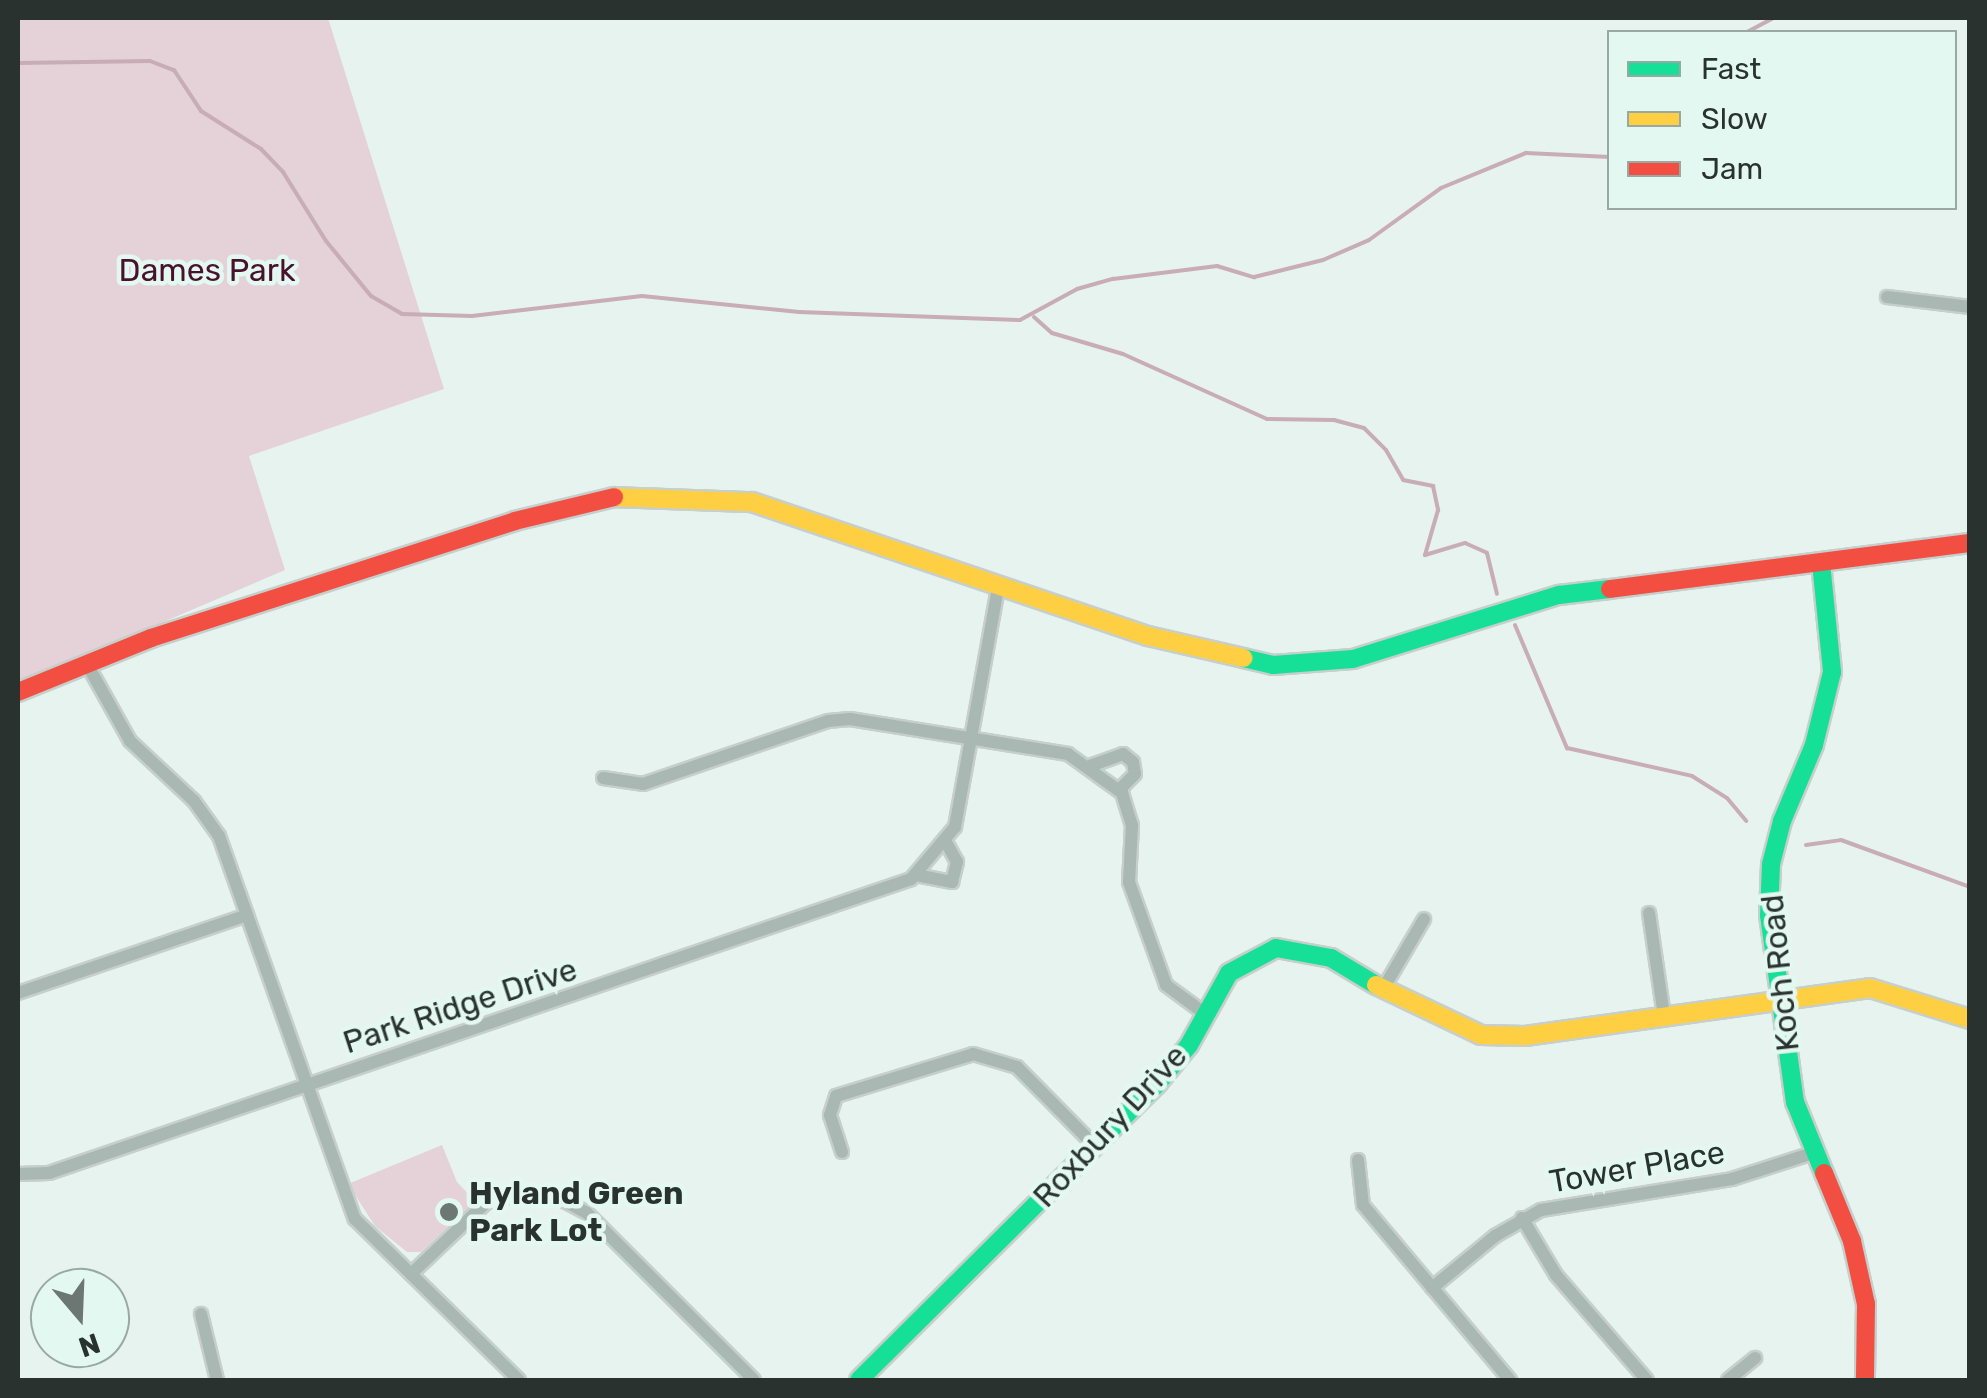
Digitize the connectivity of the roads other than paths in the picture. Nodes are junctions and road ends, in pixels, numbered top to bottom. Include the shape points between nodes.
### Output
1 (1887, 297) dead end
2 (1970, 307) edge
3 (1970, 543) edge
4 (1821, 563) junction
5 (998, 586) junction
6 (87, 664) junction
7 (18, 692) edge
8 (970, 738) junction
9 (1090, 766) junction
10 (603, 778) dead end
11 (1120, 790) junction
12 (946, 842) junction
13 (916, 875) junction
14 (1650, 913) dead end
15 (248, 916) junction
16 (1424, 919) dead end
17 (1383, 990) junction
18 (18, 993) edge
19 (1781, 1000) junction
20 (1204, 1013) junction
21 (1664, 1016) junction
22 (1970, 1018) edge
23 (306, 1086) junction
24 (1095, 1146) junction
25 (842, 1152) dead end
26 (1813, 1153) junction
27 (1358, 1160) dead end
28 (18, 1174) edge
29 (1522, 1218) junction
30 (411, 1274) junction
31 (1432, 1288) junction
32 (201, 1314) dead end
33 (1755, 1358) dead end
34 (218, 1380) edge
35 (519, 1380) edge
36 (754, 1380) edge
37 (859, 1380) edge
38 (1510, 1380) edge
39 (1647, 1380) edge
40 (1728, 1380) edge
41 (1865, 1380) edge

1 - 2 street
3 - 4 street
4 - 5 street via 1560,595 1408,644 1313,664 1273,665 1194,650
4 - 19 street, Koch Road via 1833,646 1828,697 1771,864 1769,915
5 - 6 street via 752,502 636,495 515,520
5 - 8 street, Park Ridge Drive
6 - 7 street
6 - 15 street via 130,741 208,818
8 - 9 street via 1068,754
8 - 10 street via 828,721 643,784
8 - 12 street, Park Ridge Drive via 962,798
9 - 11 street
9 - 11 street via 1123,754 1133,762 1134,774
11 - 20 street via 1132,825 1130,882 1166,984
12 - 13 street, Park Ridge Drive
12 - 13 street, Park Ridge Drive via 957,862 952,882
13 - 23 street, Park Ridge Drive via 879,895
14 - 21 street
15 - 18 street
15 - 23 street
16 - 17 street
17 - 20 street, Roxbury Drive via 1331,958 1276,948 1229,973
17 - 21 street, Roxbury Drive via 1481,1035 1525,1036
19 - 21 street, Roxbury Drive
19 - 22 street, Roxbury Drive via 1890,989
19 - 26 street, Koch Road via 1794,1102
20 - 24 street, Roxbury Drive via 1172,1068
23 - 28 street, Park Ridge Drive via 48,1173
23 - 30 street via 355,1219
24 - 25 street via 1016,1067 974,1054 836,1096 830,1115
24 - 37 street, Roxbury Drive
26 - 29 street, Tower Place via 1732,1179 1575,1201
26 - 41 street, Koch Road via 1852,1241 1866,1304
27 - 31 street via 1363,1205
29 - 31 street, Tower Place
29 - 39 street via 1556,1274
30 - 35 street
30 - 36 street via 486,1202 555,1196 588,1213
31 - 38 street
32 - 34 street
33 - 40 street

